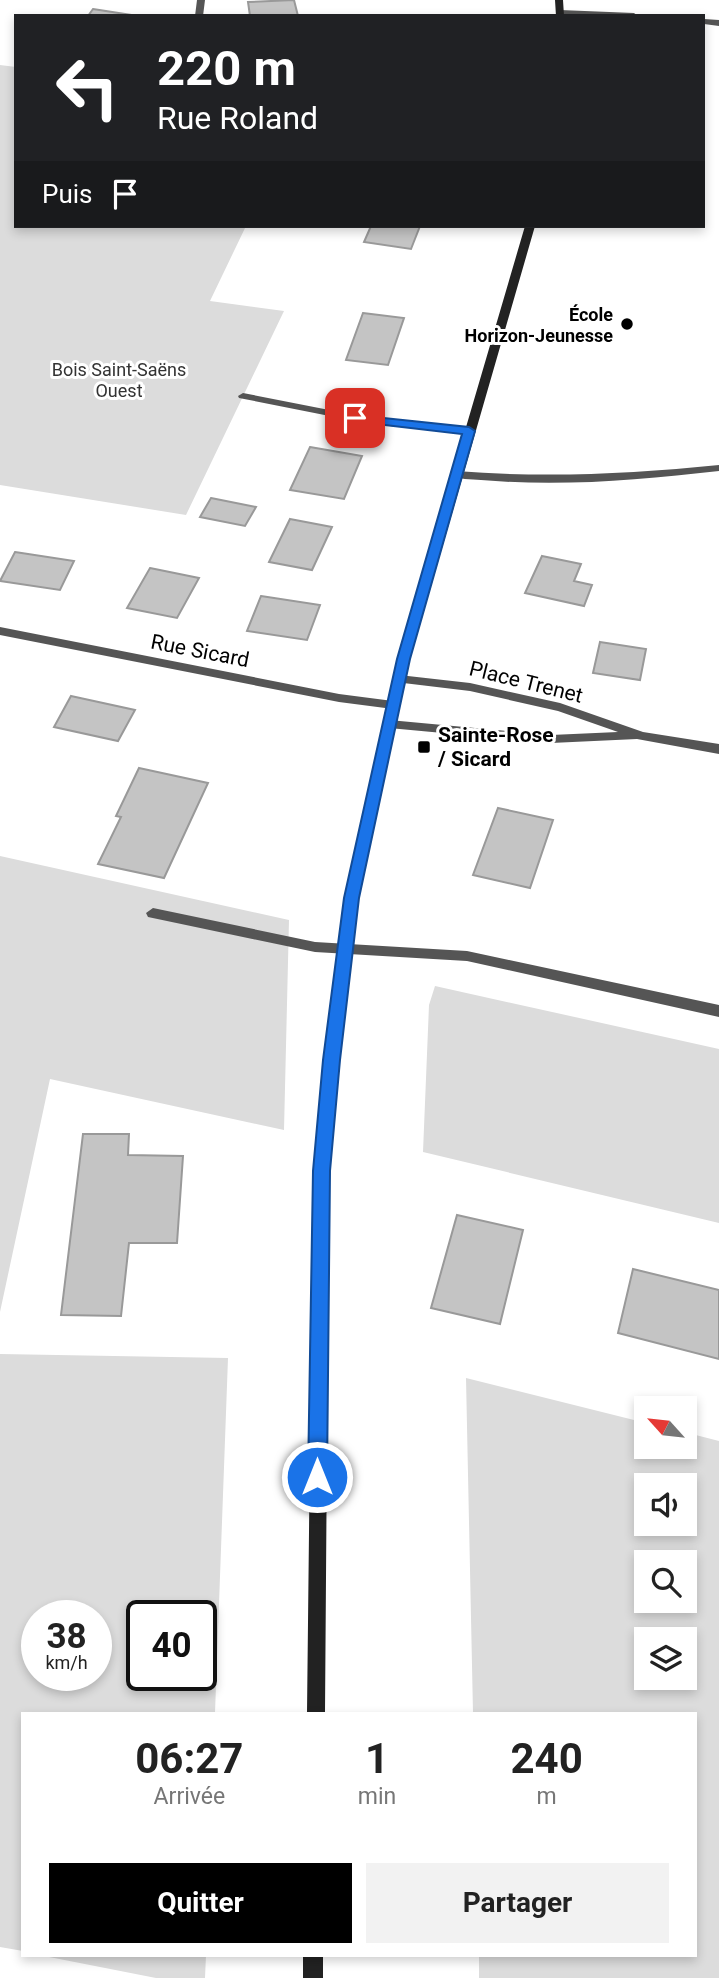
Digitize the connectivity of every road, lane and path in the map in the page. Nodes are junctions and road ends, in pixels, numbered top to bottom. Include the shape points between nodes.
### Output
1 (559, 0) edge
2 (560, 14) edge
3 (529, 228) edge
4 (243, 396) dead end
5 (469, 431) junction
6 (719, 468) edge
7 (456, 474) junction
8 (0, 631) edge
9 (399, 679) junction
10 (393, 705) junction
11 (389, 724) junction
12 (642, 736) junction
13 (719, 749) edge
14 (152, 913) dead end
15 (345, 950) junction
16 (719, 1011) edge
17 (316, 1712) edge
18 (313, 1957) edge
19 (313, 1978) edge

1 - 2 street
3 - 5 street
4 - 5 street via 370,421
5 - 7 street
6 - 7 street via 558,481
7 - 9 street
8 - 10 street, Rue Sicard
9 - 10 street
9 - 12 street, Place Trenet via 463,686 560,707
10 - 11 street
11 - 12 street, Place Trenet via 551,739
11 - 15 street via 351,898
12 - 13 street, Place Trenet
14 - 15 street via 298,945
15 - 16 street via 467,956
15 - 17 street via 321,1171
18 - 19 street

